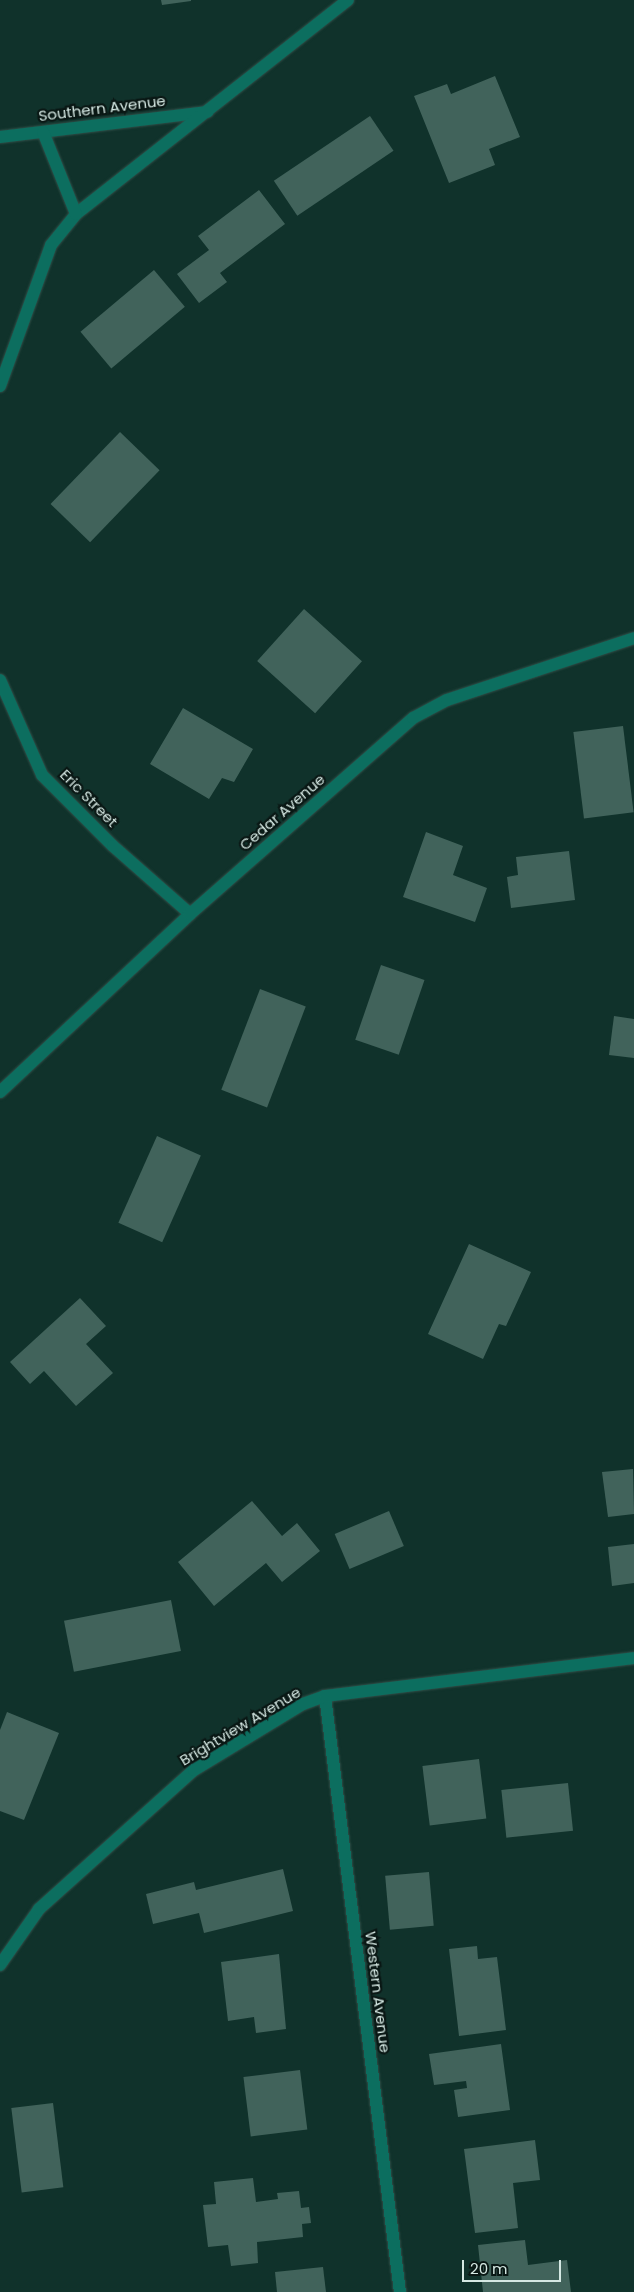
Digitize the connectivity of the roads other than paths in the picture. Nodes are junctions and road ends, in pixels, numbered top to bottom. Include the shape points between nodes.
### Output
1 (348, 0) edge
2 (208, 112) junction
3 (43, 132) junction
4 (0, 137) edge
5 (76, 214) junction
6 (0, 386) edge
7 (634, 638) edge
8 (0, 680) edge
9 (190, 914) junction
10 (0, 1092) edge
11 (634, 1658) edge
12 (324, 1696) junction
13 (0, 1965) edge
14 (400, 2292) edge

1 - 2 street
2 - 3 street, Southern Avenue
2 - 5 street
3 - 4 street, Southern Avenue
3 - 5 street
5 - 6 street via 50,245
7 - 9 street, Cedar Avenue via 447,700 413,718
8 - 9 street, Eric Street via 42,775 113,846
9 - 10 street, Cedar Avenue
11 - 12 street, Brightview Avenue
12 - 13 street, Brightview Avenue via 303,1704 194,1770 39,1909
12 - 14 street, Western Avenue

